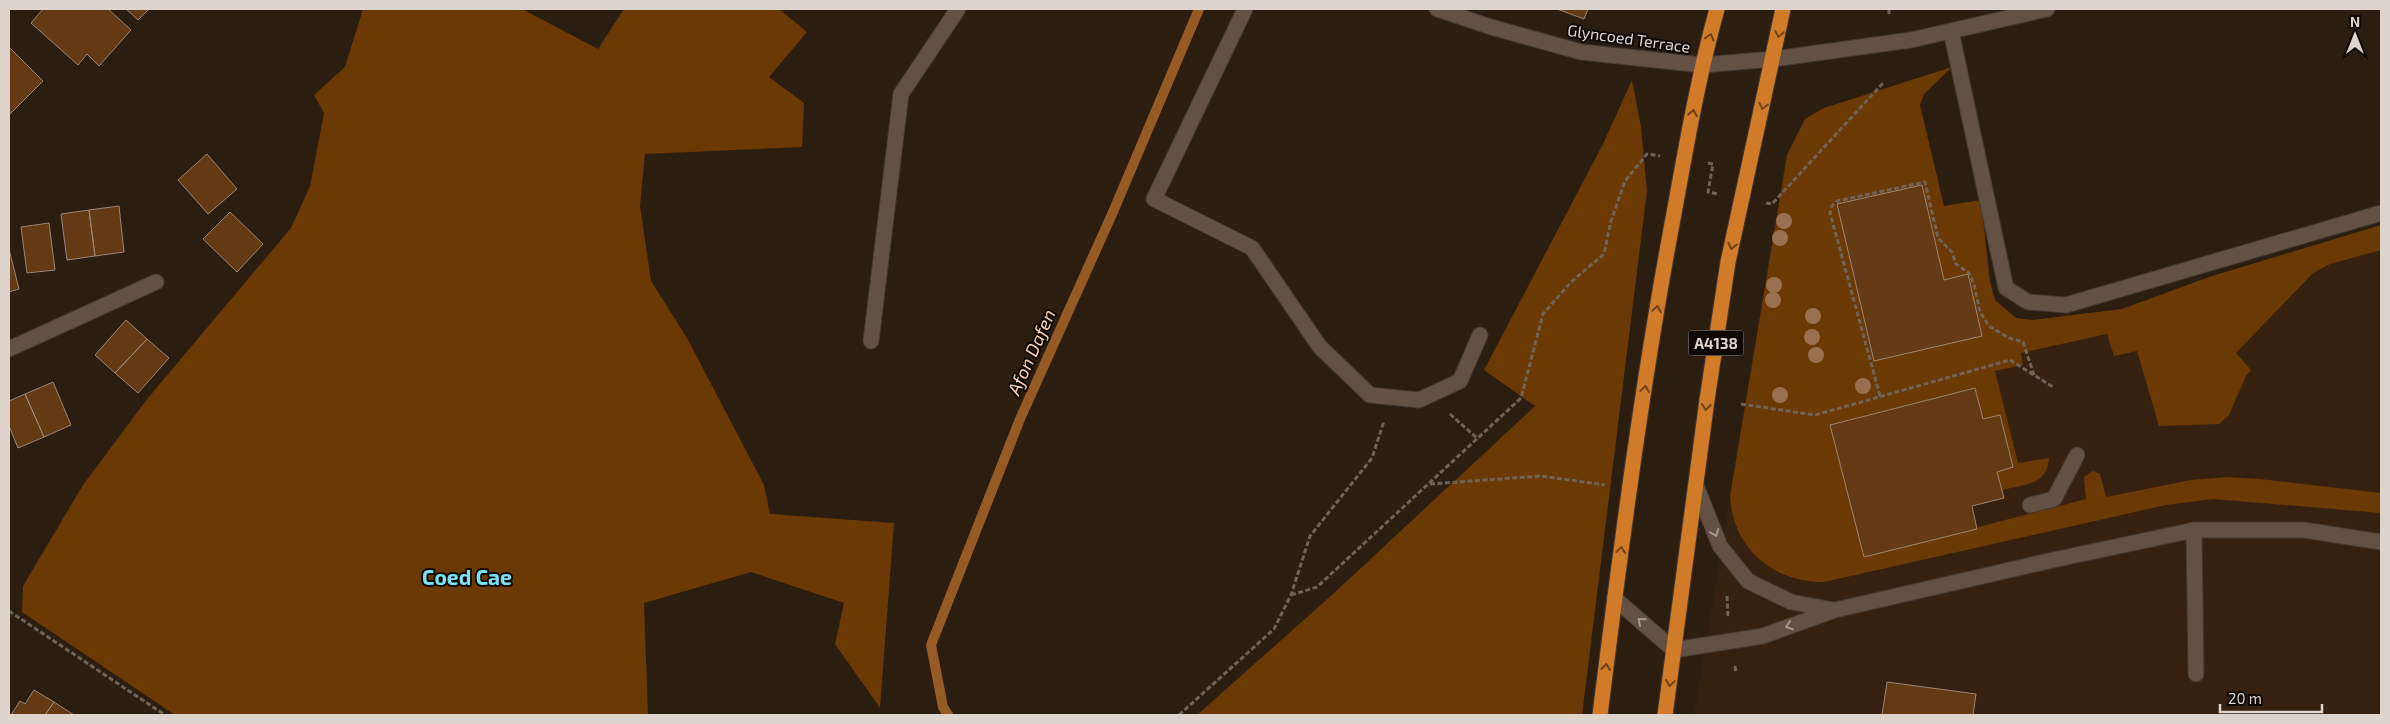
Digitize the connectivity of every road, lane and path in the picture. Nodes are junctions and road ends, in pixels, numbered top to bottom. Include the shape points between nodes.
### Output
1 (958, 9) edge
2 (1245, 9) edge
3 (1438, 9) edge
4 (1717, 9) edge
5 (1783, 9) edge
6 (1889, 9) edge
7 (2047, 9) edge
8 (1889, 16) dead end
9 (1951, 31) junction
10 (1774, 59) junction
11 (1702, 65) junction
12 (1883, 83) dead end
13 (1684, 160) junction
14 (1772, 204) dead end
15 (2381, 213) edge
16 (156, 282) dead end
17 (1480, 335) dead end
18 (871, 341) dead end
19 (9, 349) edge
20 (2034, 375) junction
21 (2053, 387) dead end
22 (1370, 395) junction
23 (1880, 396) junction
24 (1741, 404) dead end
25 (1455, 418) dead end
26 (1478, 439) junction
27 (2077, 455) dead end
28 (1429, 484) junction
29 (1697, 488) junction
30 (1630, 489) junction
31 (2030, 505) dead end
32 (2194, 530) junction
33 (2381, 542) edge
34 (1740, 570) junction
35 (1291, 595) junction
36 (1614, 598) junction
37 (1836, 610) junction
38 (9, 611) edge
39 (1730, 641) junction
40 (1674, 650) junction
41 (1736, 672) dead end
42 (2196, 674) dead end
43 (165, 715) edge
44 (1179, 715) edge
45 (1600, 715) edge
46 (1665, 715) edge

1 - 18 street via 901,94
2 - 22 street via 1154,198 1252,248 1320,346
3 - 11 street, Glyncoed Terrace via 1581,52
11 -> 4 highway
5 -> 10 highway, A4138
6 - 8 path
7 - 9 street, Glyncoed Terrace
9 - 10 street, Glyncoed Terrace
9 - 15 street via 2006,288 2028,302 2066,305
10 - 11 street, Glyncoed Terrace
10 -> 29 highway, A4138 via 1728,262
13 -> 11 highway
12 - 14 path
13 - 26 path via 1646,154 1625,181 1604,254 1543,314 1521,398
30 -> 13 highway via 1664,265
16 - 19 street
17 - 22 street via 1460,381 1419,400
20 - 21 path
20 - 23 path via 2010,360
20 - 23 path via 2023,342 1989,326 1980,312 1969,273 1956,264 1952,252 1938,238 1925,182 1836,201 1830,213
22 - 35 path via 1385,419 1372,458 1310,536
23 - 24 path via 1815,414
25 - 26 path
26 - 28 path
27 - 31 street via 2054,499
28 - 30 path via 1542,476
28 - 35 path via 1317,588
29 -> 34 street via 1720,546
29 - 40 highway, A4138
36 -> 30 highway
32 - 33 street via 2304,530
32 - 37 street
32 - 42 street
34 - 37 street via 1748,581 1791,602
34 - 39 path via 1726,589
35 - 44 path via 1274,630
40 -> 36 street
45 -> 36 highway
37 -> 39 street via 1763,636
38 - 43 path
39 - 40 street
39 - 41 path
40 -> 46 highway, A4138

